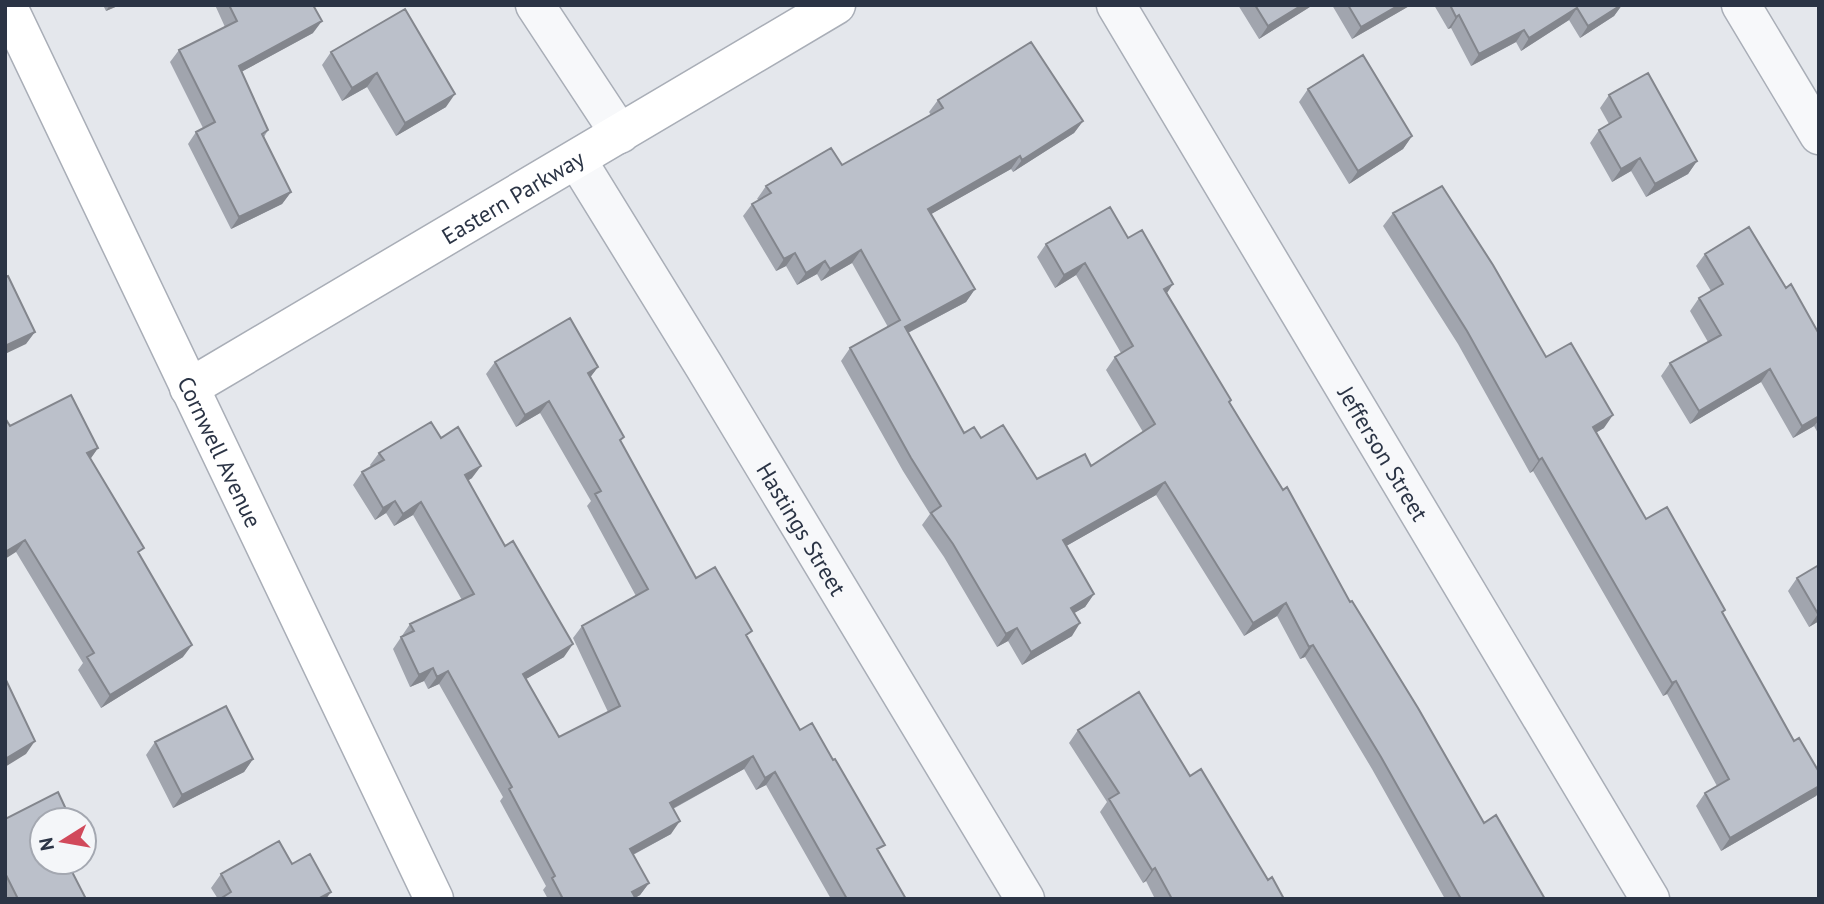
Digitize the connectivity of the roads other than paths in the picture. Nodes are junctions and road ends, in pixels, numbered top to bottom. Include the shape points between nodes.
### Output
1 (7, 5) edge
2 (535, 5) edge
3 (836, 5) edge
4 (1116, 5) edge
5 (1741, 5) edge
6 (620, 134) junction
7 (1819, 135) edge
8 (577, 160) junction
9 (189, 388) junction
10 (434, 899) edge
11 (1025, 899) edge
12 (1650, 899) edge

1 - 9 street, Cornwell Avenue
2 - 6 street
3 - 6 street, Eastern Parkway
4 - 12 street, Jefferson Street
5 - 7 street
6 - 8 street, Eastern Parkway
8 - 9 street, Eastern Parkway
8 - 11 street, Hastings Street
9 - 10 street, Cornwell Avenue

